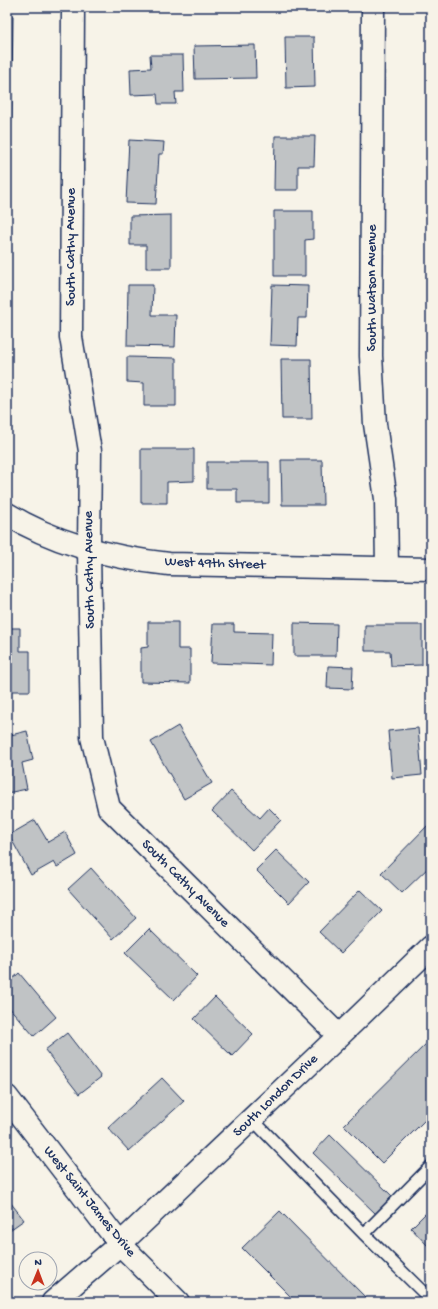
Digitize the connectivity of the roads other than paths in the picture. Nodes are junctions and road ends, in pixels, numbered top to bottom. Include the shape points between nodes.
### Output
1 (73, 7) edge
2 (374, 7) edge
3 (7, 514) edge
4 (89, 550) junction
5 (387, 568) junction
6 (431, 569) edge
7 (429, 954) edge
8 (339, 1036) junction
9 (7, 1097) edge
10 (252, 1119) junction
11 (431, 1166) edge
12 (364, 1234) junction
13 (120, 1244) junction
14 (431, 1300) edge
15 (53, 1302) edge
16 (178, 1302) edge

1 - 4 street, South Cathy Avenue via 71,337 90,451
2 - 5 street, South Watson Avenue via 371,356 375,424 386,499
3 - 4 street, West 49th Street via 58,539
4 - 5 street, West 49th Street via 134,560 169,564
4 - 8 street, South Cathy Avenue via 92,737 109,808
5 - 6 street, West 49th Street
7 - 8 street, South London Drive
8 - 10 street, South London Drive
9 - 13 street, West Saint James Drive
10 - 12 lane
10 - 13 street, South London Drive
11 - 12 lane
12 - 14 lane
13 - 15 street, South London Drive
13 - 16 street, West Saint James Drive

